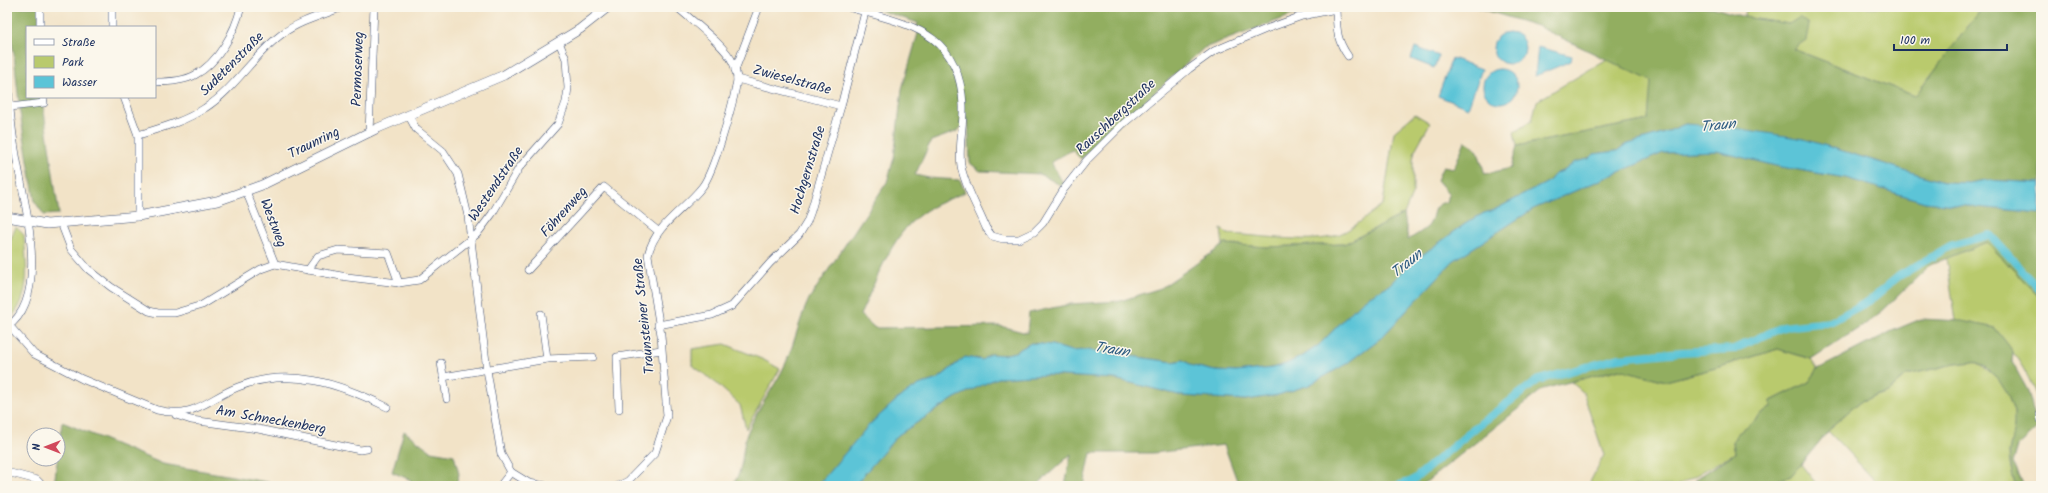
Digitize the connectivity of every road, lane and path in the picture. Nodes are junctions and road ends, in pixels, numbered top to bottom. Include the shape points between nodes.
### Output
1 (40, 7) edge
2 (112, 7) edge
3 (241, 7) edge
4 (343, 7) edge
5 (374, 7) edge
6 (608, 7) edge
7 (677, 7) edge
8 (759, 7) edge
9 (848, 7) edge
10 (865, 12) junction
11 (40, 26) edge
12 (112, 26) edge
13 (559, 42) junction
14 (1348, 56) dead end
15 (734, 70) junction
16 (7, 73) edge
17 (737, 79) junction
18 (156, 82) edge
19 (43, 98) edge
20 (124, 98) edge
21 (841, 106) junction
22 (10, 107) junction
23 (409, 116) junction
24 (369, 133) junction
25 (138, 135) junction
26 (246, 191) junction
27 (138, 216) junction
28 (7, 217) edge
29 (27, 221) junction
30 (61, 223) junction
31 (658, 231) junction
32 (471, 239) junction
33 (275, 264) junction
34 (308, 270) junction
35 (528, 270) dead end
36 (399, 283) junction
37 (541, 314) dead end
38 (658, 325) junction
39 (8, 326) edge
40 (661, 350) junction
41 (593, 357) dead end
42 (547, 359) junction
43 (441, 363) dead end
44 (487, 370) junction
45 (443, 377) junction
46 (447, 399) dead end
47 (387, 407) dead end
48 (619, 409) dead end
49 (172, 414) junction
50 (367, 449) dead end
51 (7, 472) edge
52 (511, 472) junction
53 (42, 486) edge
54 (500, 486) edge
55 (546, 486) edge
56 (618, 486) edge

1 - 11 street
2 - 12 street
3 - 18 street via 238,21 220,54 194,75
4 - 25 street, Sudetenstraße via 282,33 205,108 175,124
5 - 24 street, Permoserweg
6 - 13 street, Traunring
7 - 15 street via 725,51 733,62
8 - 15 street
9 - 10 street, Rauschbergstraße
10 - 14 street, Rauschbergstraße via 918,29 936,40 948,54 962,94 961,166 986,228 992,236 1003,239 1019,239 1034,232 1043,223 1075,173 1118,129 1214,51 1302,16 1336,9 1337,36
10 - 21 street, Hochgernstraße
13 - 23 street, Traunring via 499,77
13 - 32 street, Westendstraße via 566,60 568,76 566,102 558,124 519,168 492,214
15 - 17 street
16 - 22 street
17 - 21 street, Zwieselstraße
17 - 31 street, Traunsteiner Straße via 726,123 703,186
19 - 22 street via 44,103
20 - 25 street
21 - 38 street, Hochgernstraße via 811,210 799,235 732,306 712,314
22 - 29 street
23 - 24 street, Traunring
23 - 32 street via 416,129 442,151 458,174
24 - 26 street, Traunring
25 - 27 street
26 - 27 street, Traunring via 211,202
26 - 33 street, Westweg
27 - 30 street, Traunring
28 - 29 street, Traunring
29 - 30 street, Traunring
29 - 39 street via 30,255 28,298 15,320
30 - 33 street via 71,249 88,269 110,287 158,313 176,313 196,307 261,269
31 - 35 street, Föhrenweg via 604,187
31 - 38 street, Traunsteiner Straße via 648,255
32 - 36 street, Westendstraße via 425,277
32 - 44 street
33 - 34 street, Westendstraße
34 - 36 street, Westendstraße via 348,278
34 - 36 street via 318,256 338,250 388,253
37 - 42 street
38 - 40 street, Traunsteiner Straße
39 - 49 street, Am Schneckenberg via 34,354 63,370
40 - 48 street via 617,357
40 - 56 street, Traunsteiner Straße via 667,416 655,453 628,481
41 - 42 street
42 - 44 street
43 - 45 street
44 - 45 street
44 - 52 street via 501,454
45 - 46 street
47 - 49 street via 330,383 304,378 277,378 246,384 202,407
49 - 50 street, Am Schneckenberg via 191,420 258,429 360,450
51 - 53 street via 37,480
52 - 54 street
52 - 55 street via 529,483

